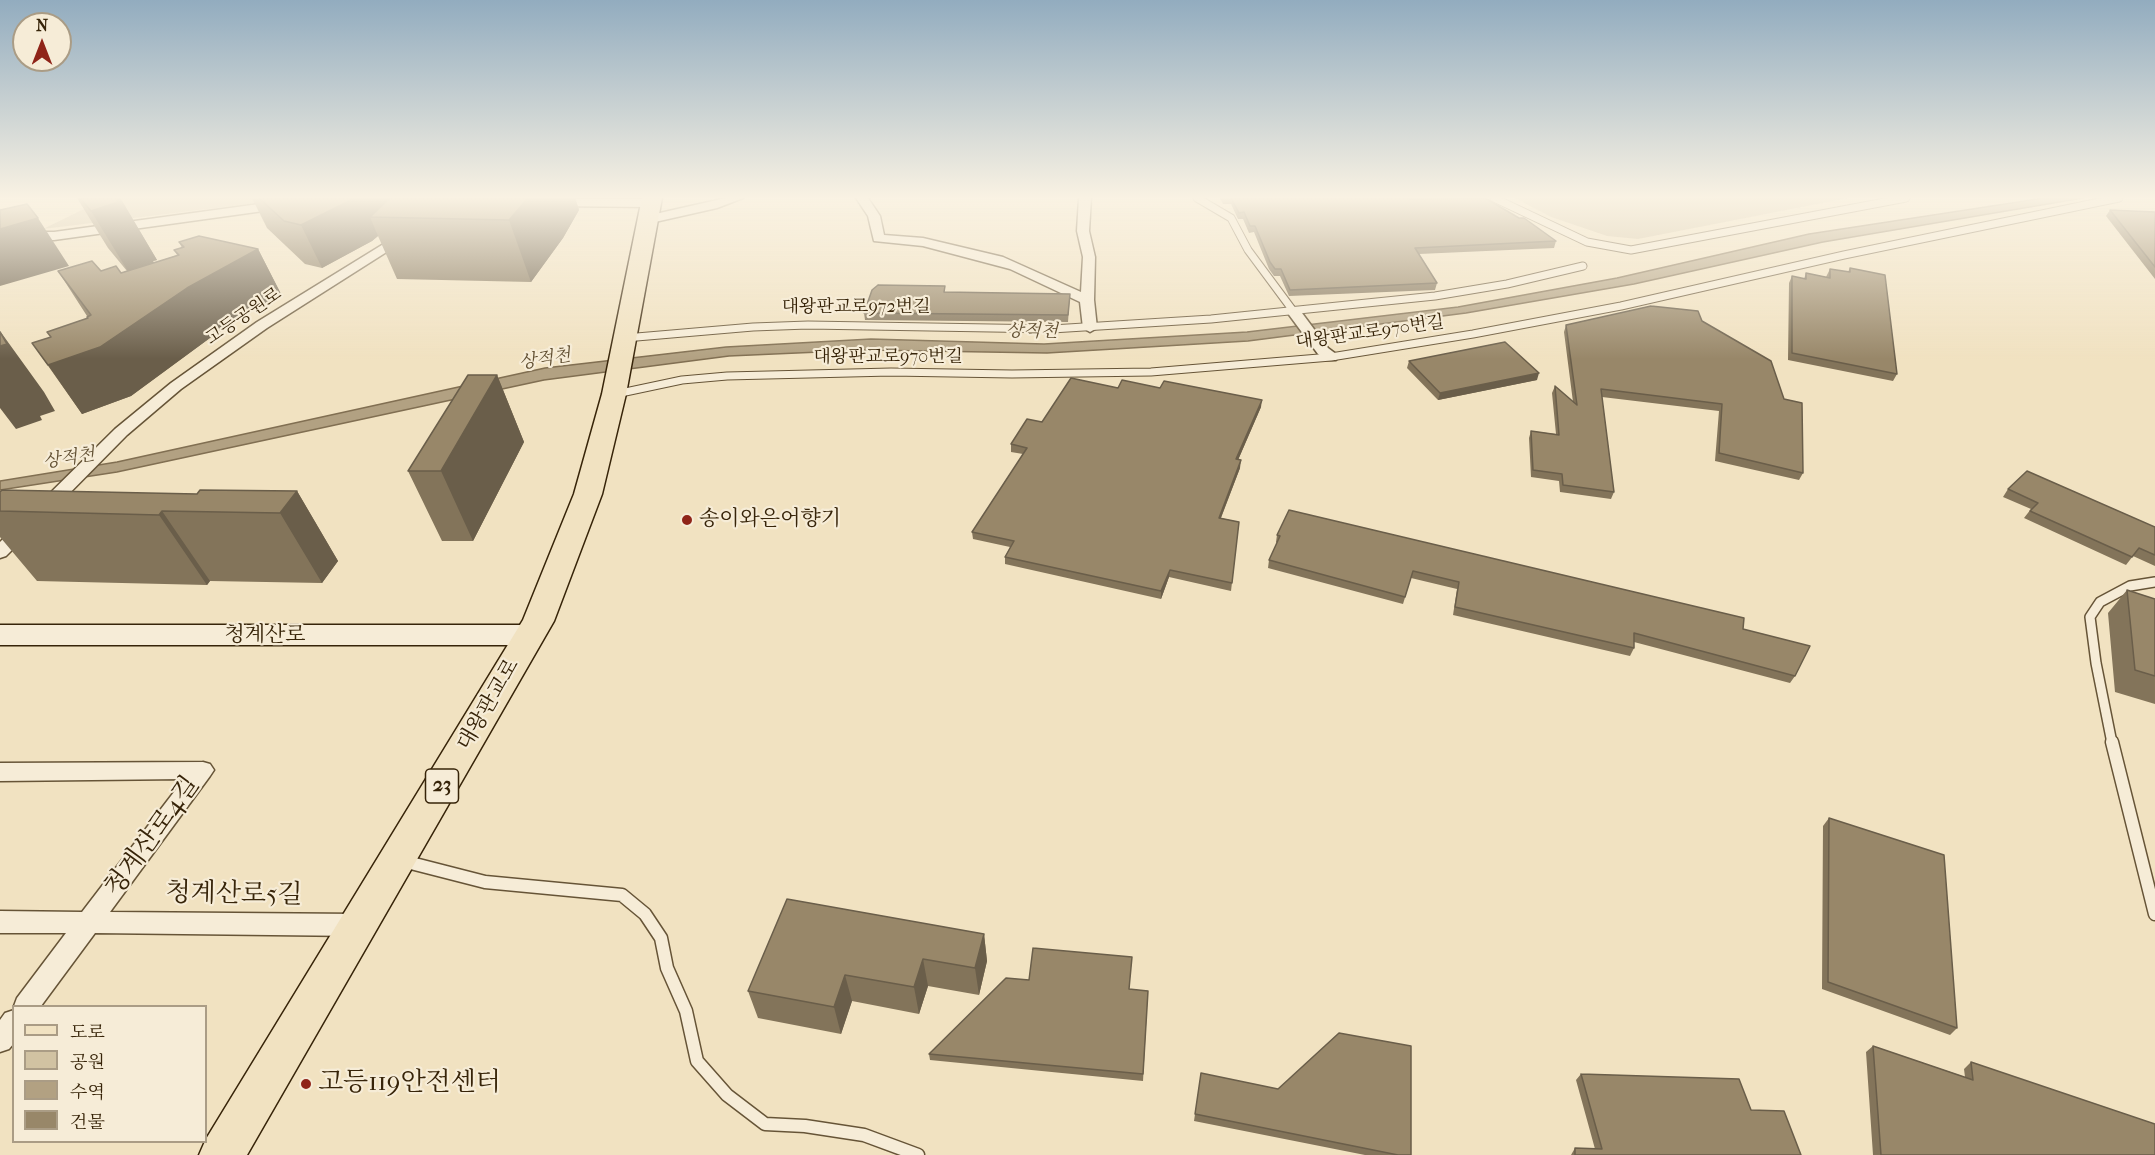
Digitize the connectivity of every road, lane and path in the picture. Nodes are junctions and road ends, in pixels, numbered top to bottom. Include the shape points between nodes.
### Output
1 (376, 252) edge
2 (641, 252) edge
3 (964, 252) edge
4 (1088, 252) edge
5 (1249, 252) edge
6 (1859, 252) edge
7 (1583, 266) dead end
8 (1087, 300) junction
9 (1295, 314) junction
10 (1090, 328) junction
11 (623, 342) junction
12 (1327, 354) junction
13 (614, 391) junction
14 (0, 552) edge
15 (2155, 582) edge
16 (0, 635) edge
17 (530, 635) junction
18 (0, 772) edge
19 (398, 860) junction
20 (2155, 914) edge
21 (91, 921) junction
22 (0, 922) edge
23 (359, 925) junction
24 (27, 1005) edge
25 (12, 1025) edge
26 (0, 1040) edge
27 (222, 1155) edge
28 (918, 1155) edge

1 - 14 street, 고등공원로 via 176,386 121,432
2 - 11 main road, 23
3 - 8 street via 1015,266
4 - 8 street
5 - 9 lane
6 - 12 lane, 대왕판교로970번길 via 1621,306 1483,332
7 - 9 lane, 대왕판교로972번길 via 1435,296
8 - 10 street
9 - 10 lane, 대왕판교로972번길
9 - 12 street
10 - 11 lane, 대왕판교로972번길 via 808,325 753,327
11 - 13 main road, 23
12 - 13 lane, 대왕판교로970번길 via 1151,372 726,376
13 - 17 main road, 대왕판교로 / 23 via 588,494
15 - 20 lane via 2130,586 2100,602 2090,617 2116,762
16 - 17 main road, 청계산로
17 - 19 main road, 대왕판교로 / 23
18 - 21 street, 청계산로4길 via 203,770
19 - 23 main road, 대왕판교로 / 23
19 - 28 lane via 485,882 622,895 645,914 661,938 667,968 686,1011 697,1061 727,1095 765,1124 864,1135
21 - 22 street, 청계산로5길
21 - 23 street, 청계산로5길
21 - 24 street, 청계산로4길
23 - 27 main road, 대왕판교로 / 23
25 - 26 street

